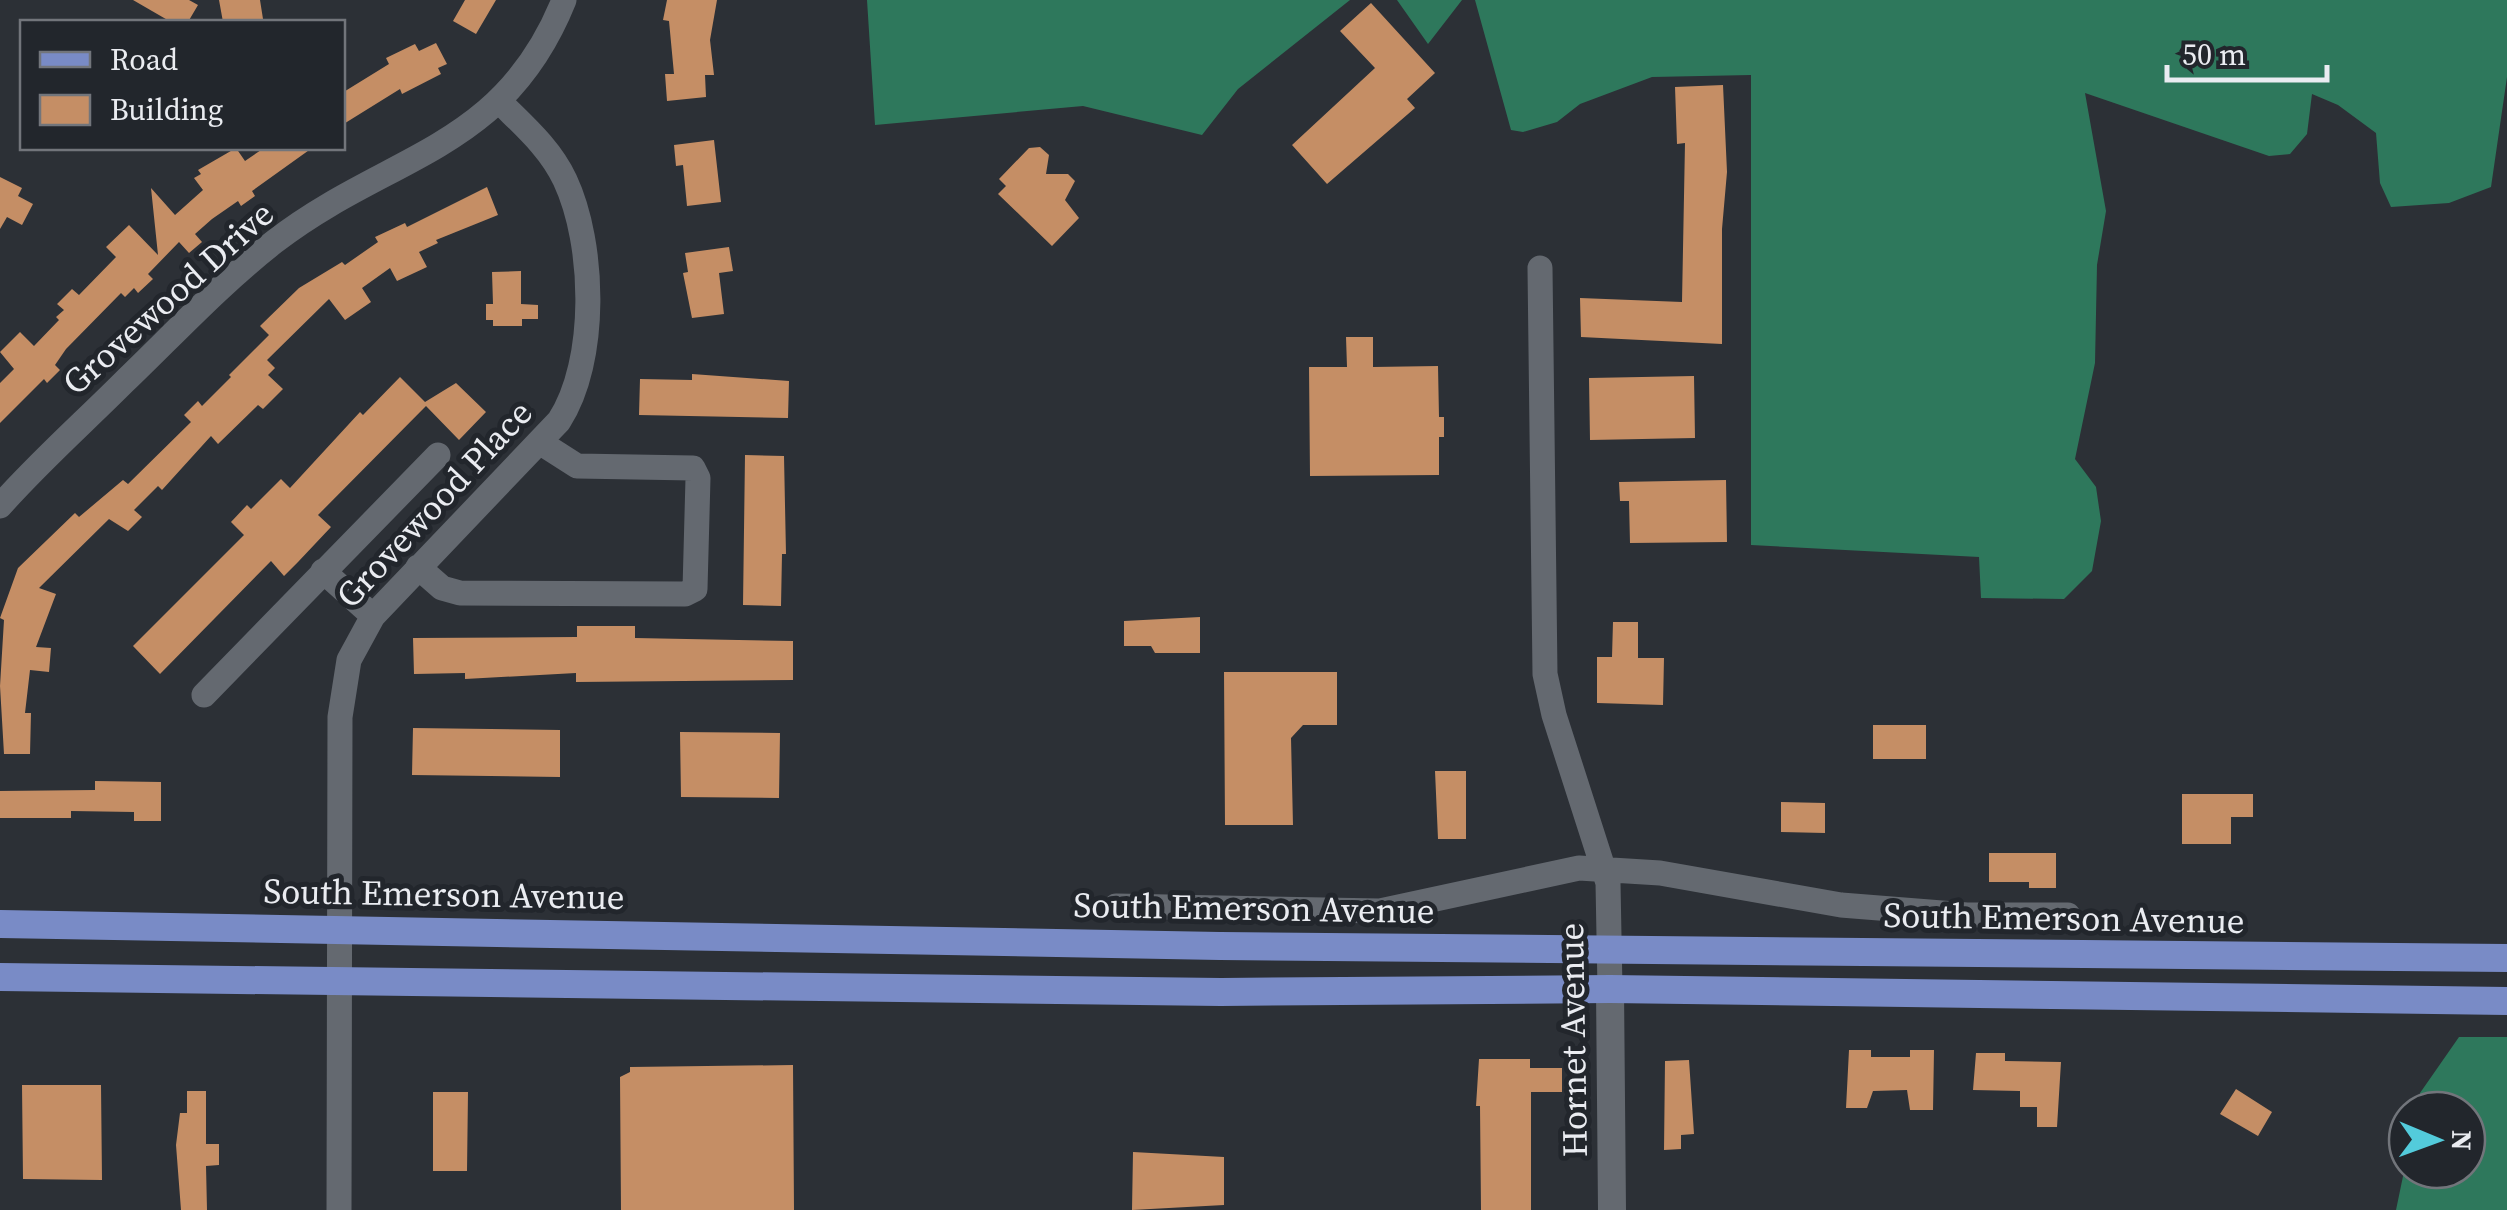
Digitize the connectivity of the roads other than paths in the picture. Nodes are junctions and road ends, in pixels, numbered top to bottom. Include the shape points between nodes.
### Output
1 (564, 0) edge
2 (500, 102) junction
3 (1540, 268) dead end
4 (540, 443) junction
5 (438, 456) dead end
6 (0, 506) edge
7 (418, 567) junction
8 (324, 572) junction
9 (374, 616) junction
10 (204, 695) dead end
11 (1604, 869) junction
12 (1116, 906) dead end
13 (2068, 915) dead end
14 (0, 924) edge
15 (339, 929) junction
16 (1609, 950) junction
17 (2503, 958) edge
18 (0, 977) edge
19 (339, 982) junction
20 (1610, 989) junction
21 (2497, 1001) edge
22 (338, 1210) edge
23 (1612, 1210) edge

1 - 2 street, Grovewood Drive via 539,53
2 - 4 street, Grovewood Place via 563,176 583,243 582,366 572,402
2 - 6 street, Grovewood Drive via 454,140 356,189 273,243
3 - 11 street, Hornet Avenue via 1545,674
4 - 7 street, Grovewood Place
4 - 7 street via 577,466 694,468 695,589 460,594
5 - 8 street
7 - 9 street, Grovewood Place
8 - 9 street
8 - 10 street
9 - 15 street, Grovewood Place via 354,646 343,683
11 - 12 street, South Emerson Avenue via 1566,869 1380,911
11 - 13 street, South Emerson Avenue via 1841,905
11 - 16 street, Hornet Avenue
14 - 15 main road, South Emerson Avenue
15 - 16 main road, South Emerson Avenue
15 - 19 street, Grovewood Place
16 - 17 main road, South Emerson Avenue
16 - 20 street, Hornet Avenue
18 - 19 main road
19 - 20 main road via 1220,992
19 - 22 street, Grovewood Place
20 - 21 main road
20 - 23 street, Hornet Avenue

